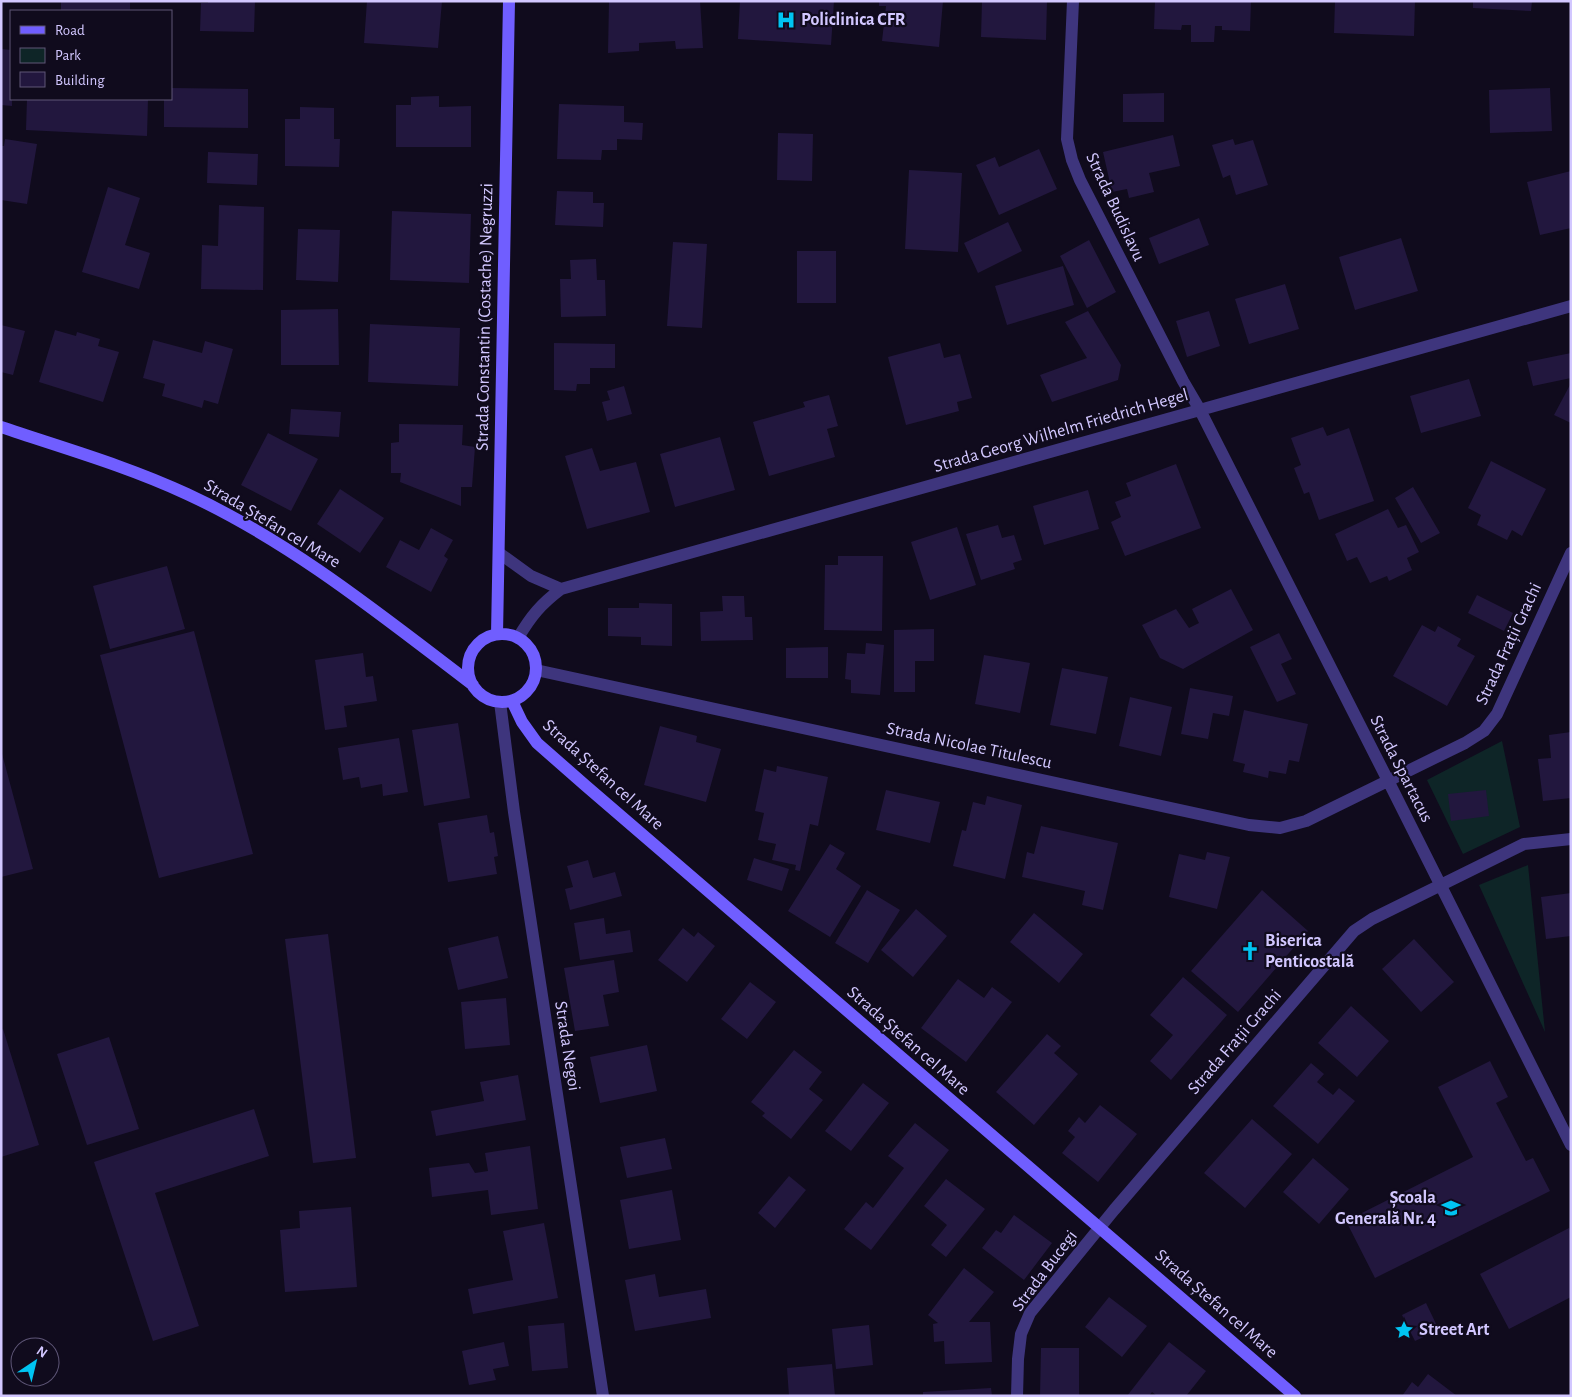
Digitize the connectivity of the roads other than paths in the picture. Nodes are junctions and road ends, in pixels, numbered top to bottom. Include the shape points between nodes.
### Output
1 (509, 1) edge
2 (1073, 1) edge
3 (1571, 306) edge
4 (1200, 410) junction
5 (1, 427) edge
6 (499, 553) junction
7 (1571, 553) edge
8 (561, 589) junction
9 (497, 634) junction
10 (518, 638) junction
11 (536, 670) junction
12 (473, 685) junction
13 (506, 701) junction
14 (1387, 781) junction
15 (1571, 839) edge
16 (1441, 884) junction
17 (1571, 1145) edge
18 (1100, 1228) junction
19 (603, 1396) edge
20 (1017, 1396) edge
21 (1295, 1396) edge

1 - 6 main road, Strada Constantin (Costache) Negruzzi
2 - 4 street, Strada Budislavu via 1067,139 1072,160 1169,355
3 - 4 street, Strada Georg Wilhelm Friedrich Hegel
4 - 8 street, Strada Georg Wilhelm Friedrich Hegel
4 - 14 street, Strada Spartacus
5 - 12 main road, Strada Ștefan cel Mare via 130,470 236,518 331,578
6 - 8 street via 531,576
6 - 9 main road, Strada Constantin (Costache) Negruzzi
7 - 14 street, Strada Frații Grachi via 1497,714 1484,731
8 - 10 street, Strada Georg Wilhelm Friedrich Hegel via 532,615
9 - 10 main road
9 - 12 main road via 478,644 472,653 468,664
10 - 11 main road via 532,651
11 - 13 main road via 529,689 521,696
11 - 14 street, Strada Nicolae Titulescu via 1249,825 1280,828 1306,821
12 - 13 main road via 484,696
13 - 18 main road, Strada Ștefan cel Mare via 537,743
13 - 19 street, Strada Negoi via 514,812
14 - 16 street, Strada Spartacus
15 - 16 street via 1524,844
16 - 17 street, Strada Spartacus
16 - 18 street, Strada Frații Grachi via 1354,931
18 - 20 street, Strada Bucegi via 1030,1313 1021,1334
18 - 21 main road, Strada Ștefan cel Mare

